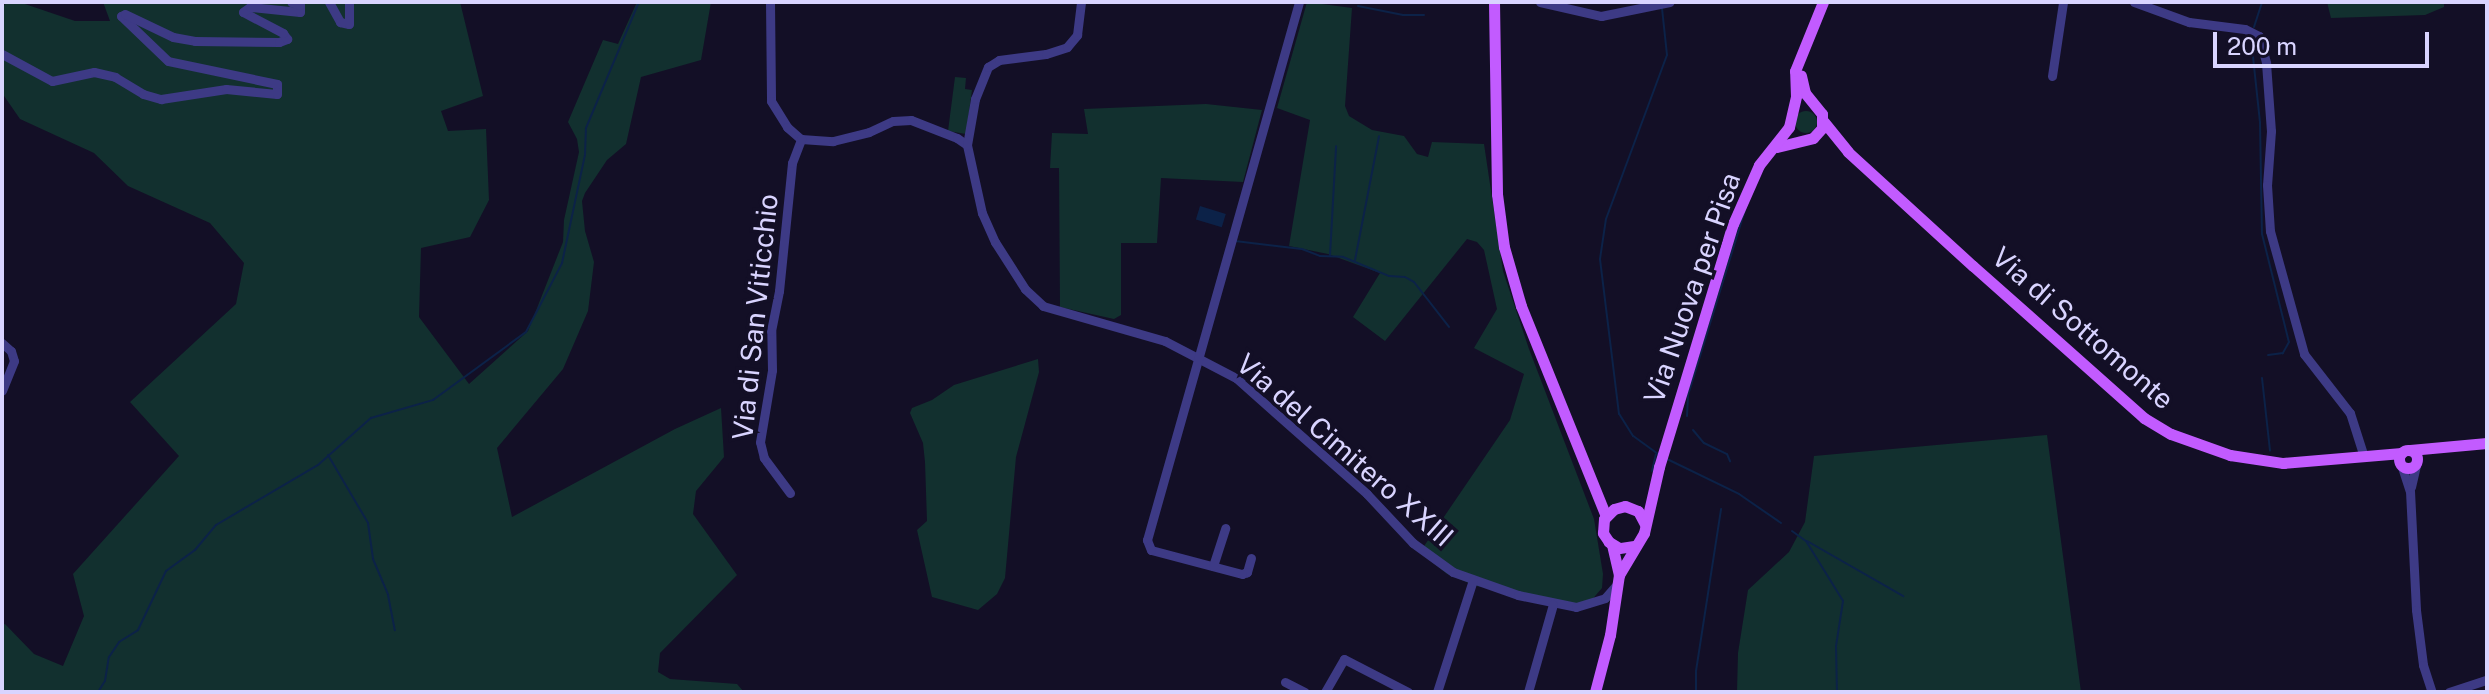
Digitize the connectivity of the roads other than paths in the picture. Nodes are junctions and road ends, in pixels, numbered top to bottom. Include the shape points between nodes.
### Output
1 (291, 2) edge
2 (329, 2) edge
3 (349, 2) edge
4 (770, 2) edge
5 (1081, 2) edge
6 (1299, 2) edge
7 (1494, 2) edge
8 (1540, 2) edge
9 (1670, 2) edge
10 (1823, 2) edge
11 (2063, 2) edge
12 (2134, 2) edge
13 (2, 54) edge
14 (1802, 55) junction
15 (2052, 76) dead end
16 (1814, 106) junction
17 (1793, 110) junction
18 (1824, 122) junction
19 (1789, 127) junction
20 (1809, 138) junction
21 (801, 139) junction
22 (967, 145) junction
23 (1773, 149) junction
24 (1848, 152) junction
25 (2, 343) edge
26 (1199, 357) junction
27 (2, 391) edge
28 (2487, 443) edge
29 (2436, 449) junction
30 (2405, 456) junction
31 (2368, 457) junction
32 (2417, 462) junction
33 (1592, 483) junction
34 (1654, 487) junction
35 (2410, 491) junction
36 (790, 493) dead end
37 (1626, 507) junction
38 (1606, 516) junction
39 (1645, 525) junction
40 (1225, 528) dead end
41 (1612, 545) junction
42 (1634, 546) junction
43 (1251, 558) dead end
44 (1213, 566) junction
45 (1618, 579) junction
46 (1473, 580) junction
47 (1553, 604) junction
48 (2487, 680) edge
49 (1285, 682) dead end
50 (1303, 692) edge
51 (1325, 692) edge
52 (1408, 692) edge
53 (1437, 692) edge
54 (1528, 692) edge
55 (1595, 692) edge
56 (2432, 692) edge
57 (2449, 692) edge

1 - 13 street via 300,5 300,12 250,7 243,12 283,33 287,39 279,42 195,41 121,16 168,61 277,84 277,94 226,89 161,99 94,72 52,81
2 - 3 street via 340,22 349,24
4 - 21 street via 771,101
5 - 22 street via 1077,35 1067,47 999,60 988,67 975,99
6 - 26 street
7 - 33 main road via 1497,194 1504,247 1521,306
8 - 9 street via 1601,16
10 - 14 main road
11 - 15 street
12 - 31 street via 2189,22 2245,29 2259,36 2271,131 2270,231 2304,354 2346,405
14 - 16 main road via 1802,84
14 - 17 main road via 1795,71
16 - 17 main road
16 - 18 main road
17 - 19 main road
18 - 20 main road
18 - 24 main road
19 - 20 main road via 1795,136
19 - 23 main road, Via Nuova per Pisa
20 - 23 main road
20 - 24 main road
21 - 22 street via 833,141 911,120
21 - 36 street, Via di San Viticchio via 792,163 760,442 764,458
22 - 26 street, Via del Cimitero XXIII via 982,213 1034,298 1053,310 1165,341
23 - 34 main road, Via Nuova per Pisa via 1754,173 1733,224
24 - 31 main road, Via di Sottomonte via 2121,397 2171,434 2254,460 2313,463
25 - 27 street via 14,361
26 - 44 street via 1147,540 1151,550
26 - 46 street, Via del Cimitero XXIII via 1236,378 1367,494 1413,543
28 - 29 main road, Via di Sottomonte
29 - 30 main road, Via di Sottomonte
29 - 32 main road, Via di Sottomonte
30 - 31 main road, Via di Sottomonte
30 - 32 main road, Via di Sottomonte via 2409,468
30 - 35 street
32 - 35 street
33 - 37 main road
33 - 38 main road
34 - 37 main road
34 - 39 main road
35 - 56 street via 2416,610
37 - 38 main road
37 - 39 main road via 1641,515
38 - 41 main road via 1603,533
39 - 42 main road
40 - 44 street
41 - 42 main road
41 - 45 main road
42 - 45 main road
43 - 44 street via 1245,574
45 - 47 street, Via del Cimitero XXIII via 1611,593 1591,605
45 - 55 main road
46 - 47 street, Via del Cimitero XXIII
46 - 53 street
47 - 54 street
48 - 57 street
49 - 50 street
51 - 52 street via 1344,659

